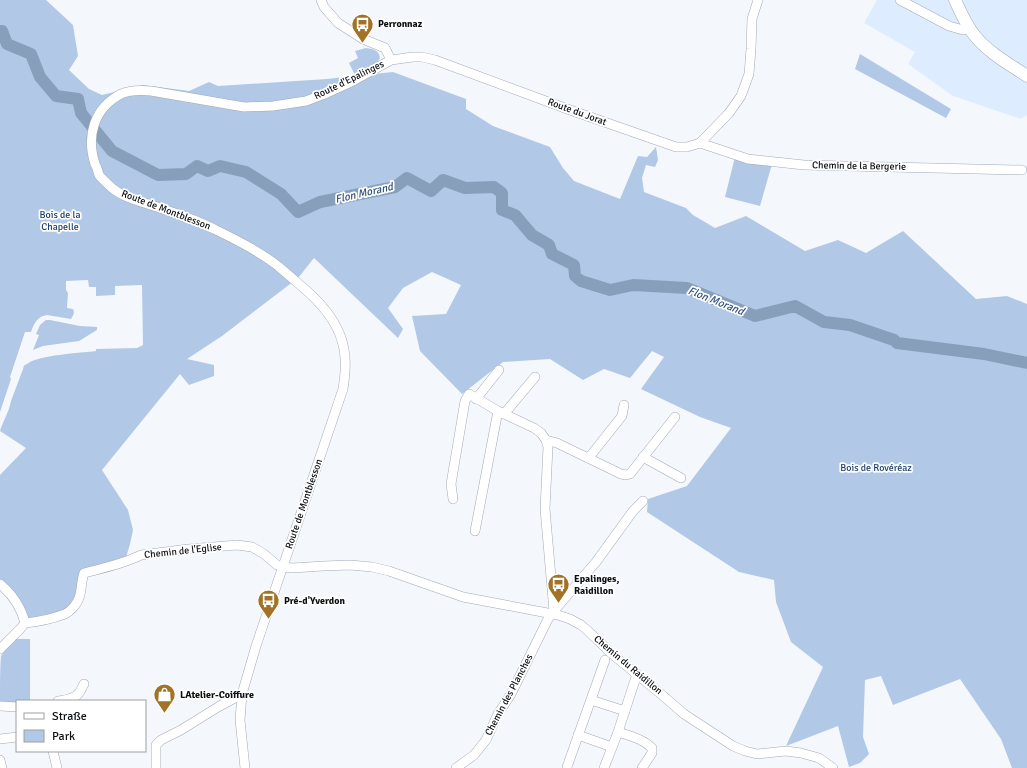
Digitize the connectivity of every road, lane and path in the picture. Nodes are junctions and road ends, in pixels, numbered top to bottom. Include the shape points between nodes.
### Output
1 (321, 0) edge
2 (758, 0) edge
3 (900, 0) edge
4 (955, 0) edge
5 (970, 29) junction
6 (391, 60) junction
7 (1027, 76) edge
8 (306, 101) joint
9 (700, 143) junction
10 (1022, 170) dead end
11 (499, 370) dead end
12 (535, 377) dead end
13 (476, 399) junction
14 (624, 405) dead end
15 (501, 413) junction
16 (675, 417) dead end
17 (546, 440) junction
18 (643, 457) junction
19 (588, 458) junction
20 (681, 478) dead end
21 (454, 498) dead end
22 (643, 501) dead end
23 (475, 531) dead end
24 (283, 567) junction
25 (0, 584) edge
26 (553, 613) junction
27 (24, 623) junction
28 (0, 649) edge
29 (605, 660) dead end
30 (637, 674) junction
31 (84, 684) dead end
32 (242, 694) junction
33 (62, 700) edge
34 (591, 700) junction
35 (0, 706) edge
36 (16, 707) edge
37 (625, 711) junction
38 (618, 732) junction
39 (578, 735) junction
40 (16, 737) edge
41 (0, 739) edge
42 (612, 747) junction
43 (53, 752) edge
44 (0, 760) edge
45 (567, 767) edge
46 (2, 768) edge
47 (57, 768) edge
48 (156, 768) edge
49 (245, 768) edge
50 (456, 768) edge
51 (605, 768) edge
52 (642, 768) edge
53 (833, 768) edge

1 - 6 street via 338,23 363,39 386,48
2 - 9 street via 752,19 749,74 741,96 729,113
3 - 5 street via 949,26
4 - 5 main road
5 - 7 main road via 993,53
6 - 8 street, Route d'Epalinges via 349,83
6 - 9 street, Route du Jorat via 422,57 435,60 676,147
8 - 24 street, Route de Montblesson via 244,107 137,90 122,94 106,105 95,122 91,137 92,150 100,175 114,189 127,197 196,220 264,256 307,290 325,308 340,335 346,361 343,389
9 - 10 street, Chemin de la Bergerie via 748,159 804,165
11 - 13 street
12 - 15 street
13 - 15 street
13 - 21 street via 469,394 465,401 451,484
14 - 19 street via 622,416
15 - 17 street via 534,428
15 - 23 street
16 - 18 street
17 - 19 street via 557,442
17 - 26 street via 548,446 545,509
18 - 19 street via 630,474 626,475
18 - 20 street
22 - 26 street
24 - 26 street, Chemin du Raidillon via 372,567 462,597
24 - 27 street, Chemin de l'Eglise via 252,547 237,545 141,555 116,565 84,573 79,599 66,614
24 - 32 street, Route de Montblesson
25 - 27 street via 8,590 20,608
26 - 30 street, Chemin du Raidillon via 570,619 587,630
26 - 50 street, Chemin des Planches via 486,740 474,755
27 - 28 street
29 - 34 street
30 - 37 street
30 - 53 street, Chemin du Raidillon via 684,714 739,749 757,754 786,751 801,753 819,758
31 - 33 street via 77,696
32 - 48 street via 161,740 156,745
32 - 49 street, Route de Montblesson via 240,720
34 - 37 street
34 - 39 street
35 - 36 street
37 - 38 street
38 - 42 street
38 - 52 street via 637,738 652,748 652,753
39 - 42 street
39 - 45 street
40 - 41 street
42 - 51 street
43 - 47 street
44 - 46 street

